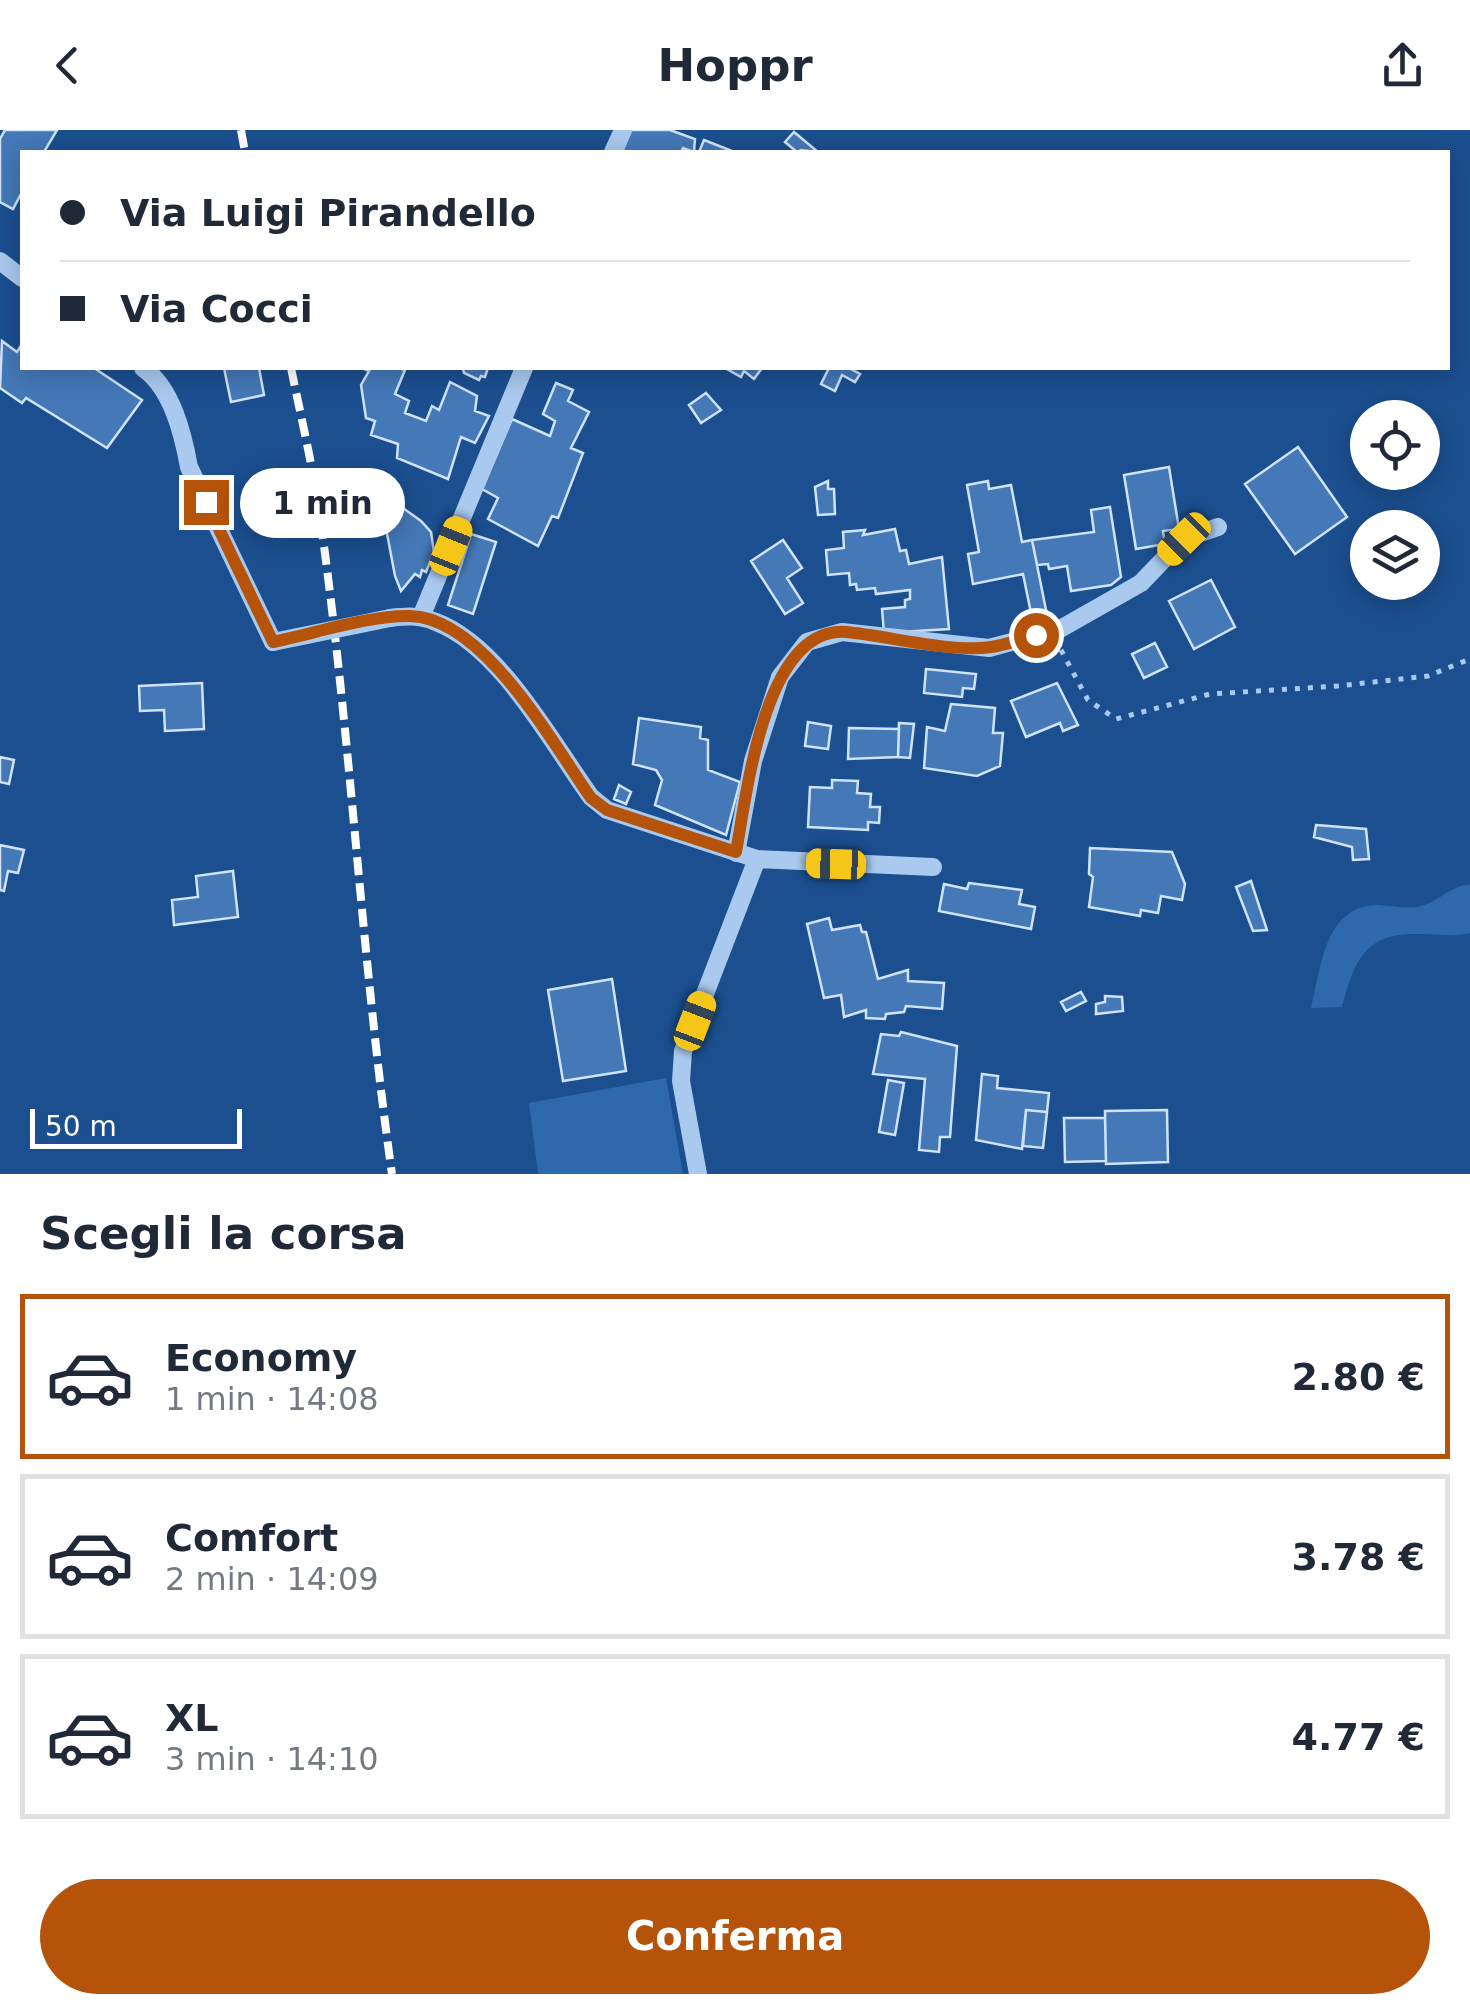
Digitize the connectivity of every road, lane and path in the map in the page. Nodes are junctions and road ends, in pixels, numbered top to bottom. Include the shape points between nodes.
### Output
1 (0, 261) edge
2 (20, 276) edge
3 (147, 370) edge
4 (523, 370) edge
5 (1218, 526) dead end
6 (421, 618) junction
7 (1036, 635) junction
8 (1470, 659) edge
9 (736, 852) junction
10 (757, 859) junction
11 (934, 867) dead end
12 (698, 1174) edge

1 - 2 street
3 - 6 street, bridge via 169,400 189,467 273,642
4 - 6 street
5 - 7 street via 1184,539 1141,583
6 - 9 street via 454,630 487,657 591,798 607,810
7 - 8 path via 1058,640 1088,700 1116,719 1210,694 1428,676
7 - 9 street via 989,648 842,632 808,642 780,677 753,761
9 - 10 street
10 - 11 street
10 - 12 street via 683,1051 681,1081

